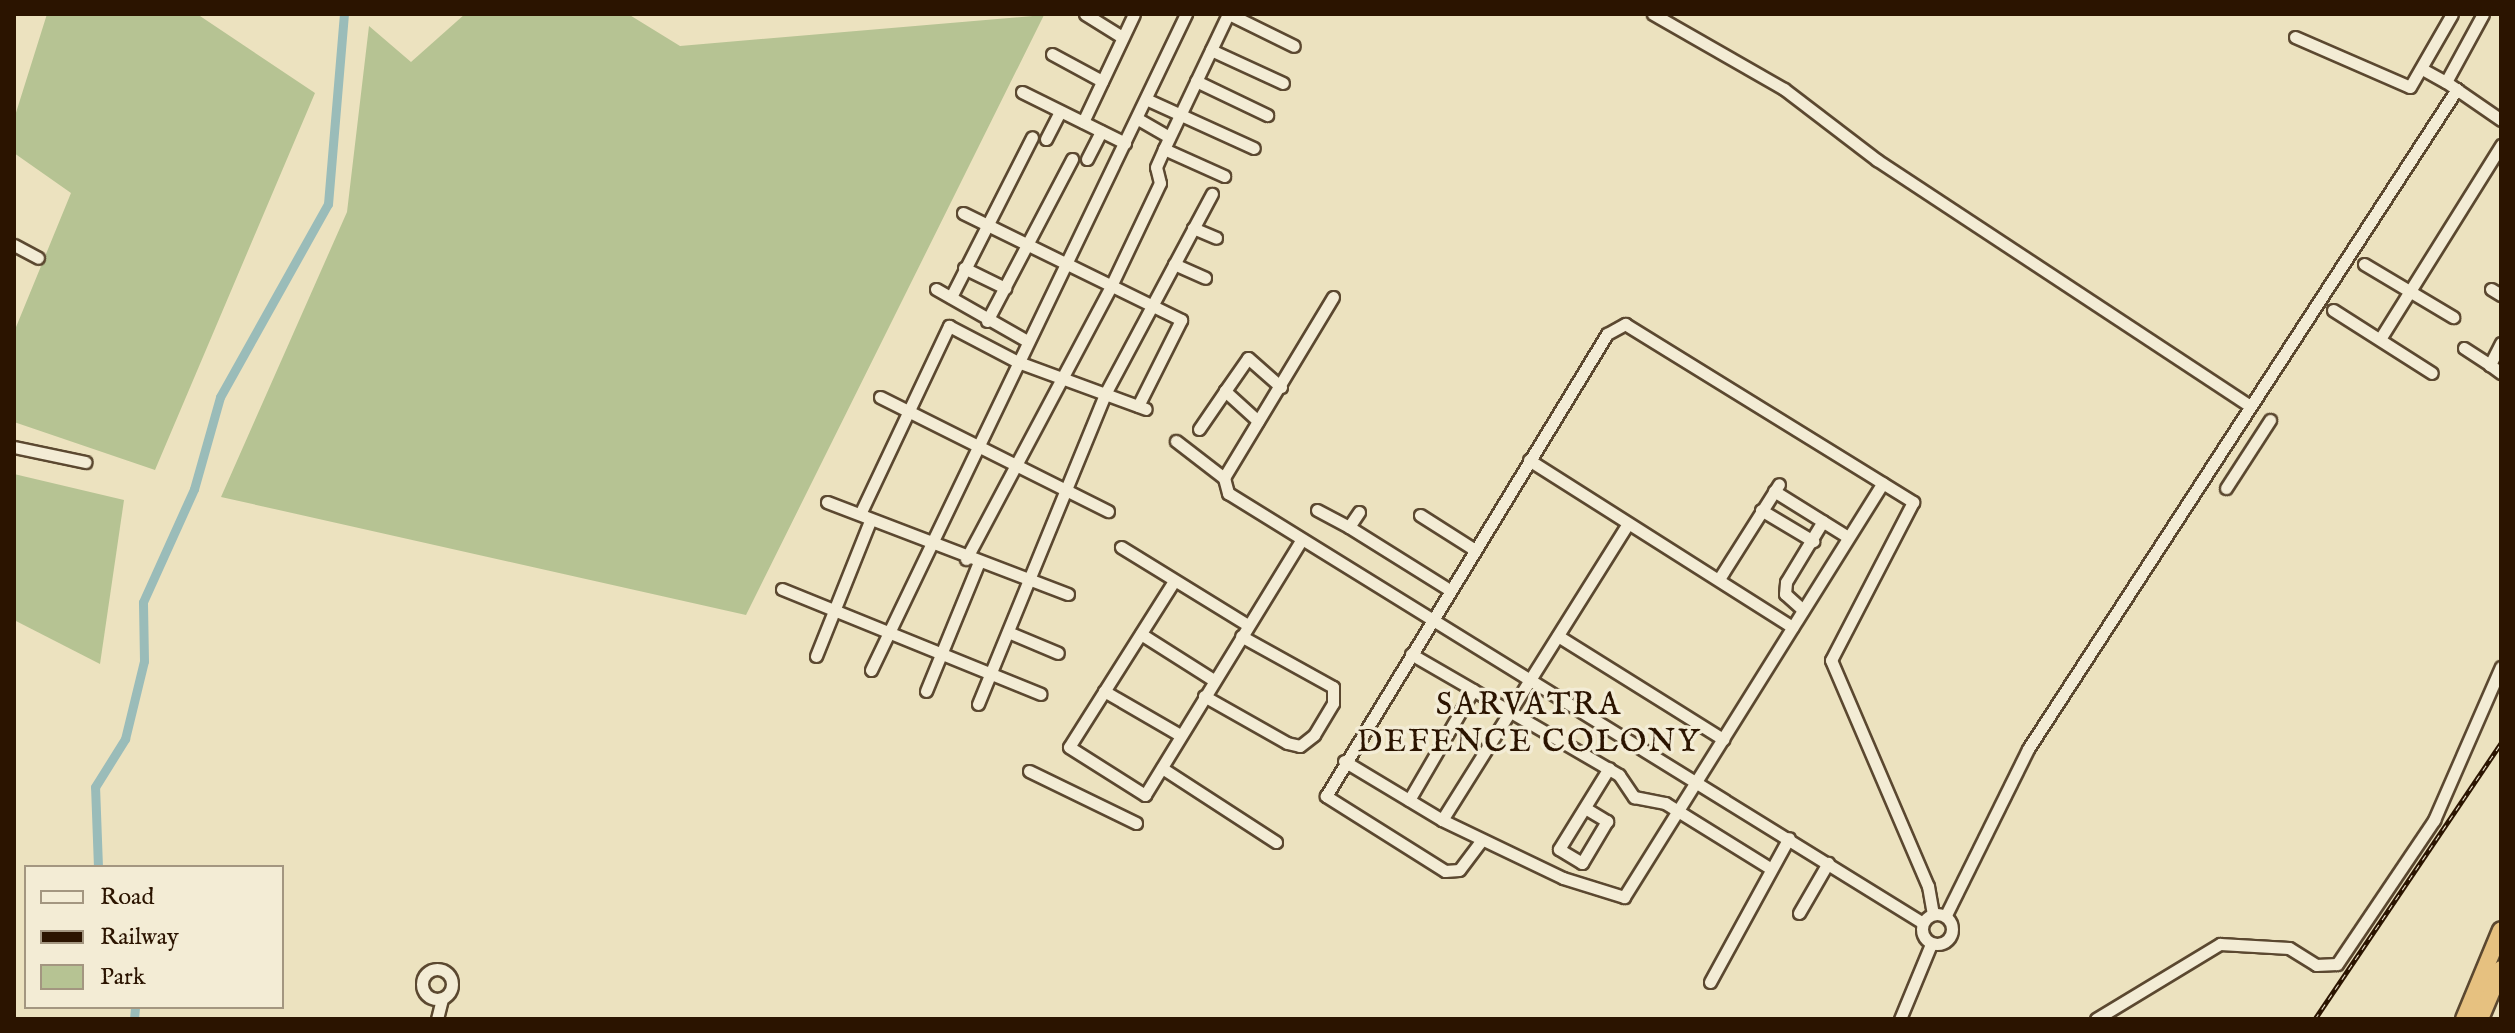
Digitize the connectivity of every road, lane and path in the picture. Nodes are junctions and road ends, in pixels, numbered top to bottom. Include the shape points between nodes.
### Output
1 (1085, 14) edge
2 (1134, 14) edge
3 (1186, 14) edge
4 (1229, 14) edge
5 (1653, 14) edge
6 (2452, 14) edge
7 (2483, 14) edge
8 (1122, 37) junction
9 (2295, 37) dead end
10 (1294, 46) dead end
11 (1211, 50) junction
12 (1052, 54) dead end
13 (2424, 70) junction
14 (1102, 81) junction
15 (1196, 81) junction
16 (2446, 82) junction
17 (1283, 83) dead end
18 (2457, 89) junction
19 (1022, 92) dead end
20 (1148, 100) junction
21 (1060, 111) junction
22 (1180, 115) junction
23 (1267, 115) dead end
24 (1138, 119) junction
25 (2501, 120) edge
26 (1083, 122) junction
27 (1101, 131) junction
28 (1032, 137) dead end
29 (1046, 139) dead end
30 (1125, 143) junction
31 (1166, 143) junction
32 (2501, 145) edge
33 (1254, 148) dead end
34 (1072, 159) dead end
35 (1087, 159) dead end
36 (1224, 176) dead end
37 (1212, 194) dead end
38 (963, 213) dead end
39 (987, 225) junction
40 (1193, 228) junction
41 (1216, 238) dead end
42 (1026, 243) junction
43 (14, 245) edge
44 (38, 258) dead end
45 (1065, 263) junction
46 (1174, 264) junction
47 (2364, 264) dead end
48 (964, 268) junction
49 (1205, 278) dead end
50 (1111, 286) junction
51 (1005, 288) junction
52 (936, 289) dead end
53 (2410, 291) junction
54 (951, 297) junction
55 (1333, 297) dead end
56 (1151, 305) junction
57 (2333, 310) dead end
58 (2453, 317) dead end
59 (987, 321) junction
60 (2380, 339) junction
61 (1027, 341) junction
62 (2501, 343) edge
63 (2464, 348) dead end
64 (1018, 362) junction
65 (2490, 365) junction
66 (2432, 373) dead end
67 (2501, 373) edge
68 (1063, 374) junction
69 (1281, 387) junction
70 (1225, 391) junction
71 (1105, 394) junction
72 (880, 397) dead end
73 (2250, 406) junction
74 (910, 415) junction
75 (2270, 420) dead end
76 (1258, 421) junction
77 (1199, 429) dead end
78 (1176, 441) dead end
79 (14, 447) edge
80 (973, 449) junction
81 (1529, 460) junction
82 (85, 462) dead end
83 (1013, 468) junction
84 (1224, 478) junction
85 (1883, 483) junction
86 (2226, 488) dead end
87 (1063, 493) junction
88 (827, 502) dead end
89 (1317, 510) dead end
90 (1761, 510) junction
91 (1108, 511) dead end
92 (1359, 512) dead end
93 (1420, 515) dead end
94 (866, 516) junction
95 (1823, 521) junction
96 (1628, 523) junction
97 (1349, 527) junction
98 (1848, 537) junction
99 (1813, 541) junction
100 (1300, 542) junction
101 (927, 543) junction
102 (1121, 547) dead end
103 (1475, 550) junction
104 (966, 559) junction
105 (978, 564) junction
106 (1719, 579) junction
107 (1174, 581) junction
108 (1026, 582) junction
109 (782, 589) dead end
110 (1450, 590) junction
111 (1068, 594) dead end
112 (831, 610) junction
113 (1803, 610) junction
114 (1432, 621) junction
115 (1792, 627) junction
116 (1245, 630) junction
117 (886, 631) junction
118 (1008, 632) junction
119 (1141, 634) junction
120 (1558, 636) junction
121 (1058, 653) dead end
122 (939, 654) junction
123 (1411, 654) junction
124 (816, 656) dead end
125 (2501, 667) edge
126 (871, 670) dead end
127 (991, 673) junction
128 (1212, 679) junction
129 (1529, 681) junction
130 (1473, 690) junction
131 (926, 691) dead end
132 (1104, 691) junction
133 (1041, 694) dead end
134 (1204, 696) junction
135 (978, 704) dead end
136 (1512, 709) junction
137 (1180, 735) junction
138 (1723, 739) junction
139 (1344, 761) junction
140 (1162, 768) junction
141 (1609, 768) junction
142 (1029, 771) dead end
143 (1696, 783) junction
144 (1409, 800) junction
145 (1585, 808) junction
146 (1676, 811) junction
147 (1442, 820) junction
148 (1136, 823) dead end
149 (1789, 838) junction
150 (1481, 841) junction
151 (1276, 842) dead end
152 (1828, 863) junction
153 (1770, 868) junction
154 (1799, 913) dead end
155 (1933, 914) junction
156 (1946, 915) junction
157 (1923, 923) junction
158 (2501, 930) edge
159 (1931, 944) junction
160 (2501, 969) edge
161 (1710, 982) dead end
162 (2483, 992) junction
163 (442, 999) dead end
164 (437, 1019) edge
165 (1900, 1019) edge
166 (2096, 1019) edge
167 (2464, 1019) edge
168 (2480, 1019) edge

1 - 8 street
2 - 8 street
3 - 20 street
4 - 10 street
4 - 11 street
5 - 73 street via 1784,89 1877,160
6 - 13 street
7 - 16 street
8 - 14 street
9 - 13 street via 2402,87 2414,85
11 - 15 street
11 - 17 street
12 - 14 street
13 - 16 street
14 - 26 street
15 - 22 street
15 - 23 street
16 - 18 street
18 - 25 street
18 - 73 street
19 - 21 street
20 - 22 street
20 - 24 street
21 - 26 street
21 - 29 street
22 - 31 street
22 - 33 street
24 - 30 street
24 - 31 street
26 - 27 street
27 - 30 street
27 - 35 street
28 - 39 street
30 - 45 street
31 - 36 street
31 - 50 street via 1156,167 1160,183
32 - 53 street
34 - 42 street
37 - 40 street
38 - 39 street
39 - 42 street
39 - 48 street
40 - 41 street
40 - 46 street
42 - 45 street
42 - 51 street
43 - 44 street
45 - 50 street
45 - 61 street
46 - 49 street
46 - 56 street
47 - 53 street
48 - 51 street
48 - 54 street
50 - 56 street
50 - 68 street
51 - 59 street
52 - 54 street
53 - 58 street
53 - 60 street
54 - 59 street
55 - 69 street
56 - 71 street
56 - 71 street via 1181,320 1142,407
57 - 60 street
59 - 61 street
60 - 66 street
61 - 64 street
62 - 65 street
63 - 65 street
64 - 68 street
64 - 74 street via 949,326
64 - 80 street
65 - 67 street
68 - 71 street
68 - 83 street
69 - 70 street via 1248,358
69 - 76 street
70 - 76 street
70 - 77 street
71 - 87 street
72 - 74 street
73 - 156 street via 2028,749
74 - 80 street
74 - 94 street
75 - 86 street
76 - 84 street
78 - 84 street
79 - 82 street
80 - 83 street
80 - 101 street
81 - 85 street via 1607,334 1625,324
81 - 96 street
81 - 103 street
83 - 87 street
83 - 104 street
84 - 100 street via 1228,493
85 - 98 street
85 - 155 street via 1910,498 1914,509 1831,660 1928,886
87 - 91 street
87 - 108 street
88 - 94 street
89 - 97 street
90 - 95 street via 1776,488
90 - 99 street
90 - 106 street
92 - 97 street
93 - 103 street
94 - 101 street
94 - 112 street
95 - 98 street
95 - 99 street
96 - 106 street
96 - 120 street
97 - 110 street
98 - 113 street
99 - 113 street via 1784,589
100 - 114 street
100 - 116 street
101 - 104 street
101 - 117 street
102 - 107 street
103 - 110 street
104 - 105 street
105 - 108 street
105 - 122 street
106 - 115 street
107 - 116 street
107 - 119 street
108 - 111 street
108 - 118 street
109 - 112 street
110 - 114 street
112 - 117 street
112 - 124 street
113 - 115 street
114 - 123 street
114 - 129 street
115 - 138 street
116 - 128 street
116 - 134 street via 1333,687 1333,703 1314,735 1300,746 1287,743
117 - 122 street
117 - 126 street
118 - 121 street
118 - 127 street
119 - 128 street
119 - 132 street
120 - 129 street
120 - 138 street
122 - 127 street
122 - 131 street
123 - 130 street
123 - 139 street
125 - 166 street via 2434,820 2337,964 2316,965 2289,948 2220,944
127 - 133 street
127 - 135 street
128 - 134 street
129 - 136 street
129 - 143 street
130 - 136 street
130 - 144 street
132 - 137 street
132 - 140 street via 1069,747 1145,795
134 - 137 street
136 - 141 street
136 - 147 street
137 - 140 street
138 - 143 street
139 - 144 street
139 - 150 street via 1327,801 1433,865 1459,870
140 - 151 street
141 - 145 street
141 - 146 street via 1634,797
142 - 148 street
143 - 146 street
143 - 149 street
144 - 147 street
145 - 145 street via 1559,849 1582,863 1607,821
146 - 150 street via 1624,897
146 - 153 street
147 - 150 street
149 - 152 street
149 - 153 street
152 - 154 street
152 - 157 street
153 - 161 street
155 - 156 street
155 - 157 street
156 - 159 street via 1949,936
157 - 159 street
158 - 162 highway
159 - 165 street
160 - 162 highway
162 - 167 highway
162 - 168 highway
163 - 164 street

